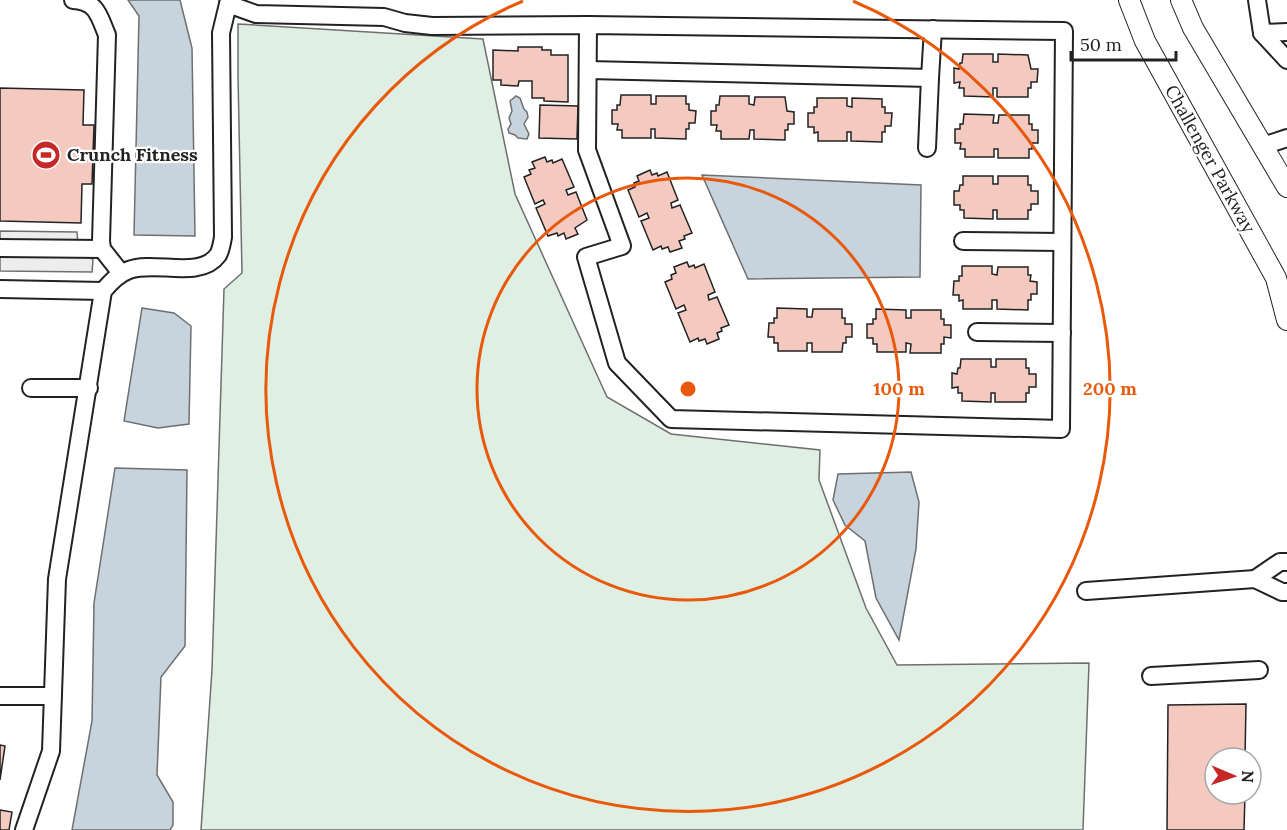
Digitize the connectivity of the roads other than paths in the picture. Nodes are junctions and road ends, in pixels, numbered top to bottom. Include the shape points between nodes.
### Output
1 (73, 0) edge
2 (1129, 0) edge
3 (1181, 0) edge
4 (1257, 0) edge
5 (228, 2) edge
6 (588, 25) junction
7 (933, 29) junction
8 (1287, 32) edge
9 (1263, 33) junction
10 (1287, 60) edge
11 (588, 70) junction
12 (930, 78) junction
13 (1287, 138) edge
14 (1263, 146) junction
15 (927, 148) dead end
16 (1287, 187) edge
17 (963, 241) dead end
18 (1062, 242) junction
19 (0, 248) edge
20 (102, 249) junction
21 (121, 273) junction
22 (0, 290) edge
23 (104, 291) junction
24 (1287, 320) edge
25 (977, 332) dead end
26 (1062, 333) junction
27 (31, 387) dead end
28 (89, 388) junction
29 (1287, 562) edge
30 (1255, 579) junction
31 (1086, 591) dead end
32 (1287, 592) edge
33 (1259, 670) dead end
34 (1151, 676) dead end
35 (0, 696) edge
36 (53, 696) junction
37 (24, 830) edge

1 - 20 street via 83,0 96,9 107,35
2 - 24 main road, Challenger Parkway via 1145,41 1276,278
3 - 14 main road via 1193,28
4 - 9 street
5 - 6 street via 256,14 384,17 432,26
5 - 21 street via 221,33 223,237 219,253 208,265 195,268 145,266
6 - 7 street
6 - 11 street
7 - 12 street
7 - 18 street via 1064,31
8 - 9 street
9 - 10 street
11 - 12 street
11 - 26 street via 587,150 622,246 586,257 617,363 671,418 1061,429
12 - 15 street
13 - 14 street
14 - 16 main road
17 - 18 street
18 - 26 street
19 - 20 street
20 - 21 street
21 - 23 street
22 - 23 street
23 - 28 street
25 - 26 street
27 - 28 street
28 - 36 street via 57,579
29 - 30 street via 1280,562
30 - 31 street
30 - 32 street
33 - 34 street
35 - 36 street
36 - 37 street via 51,751

